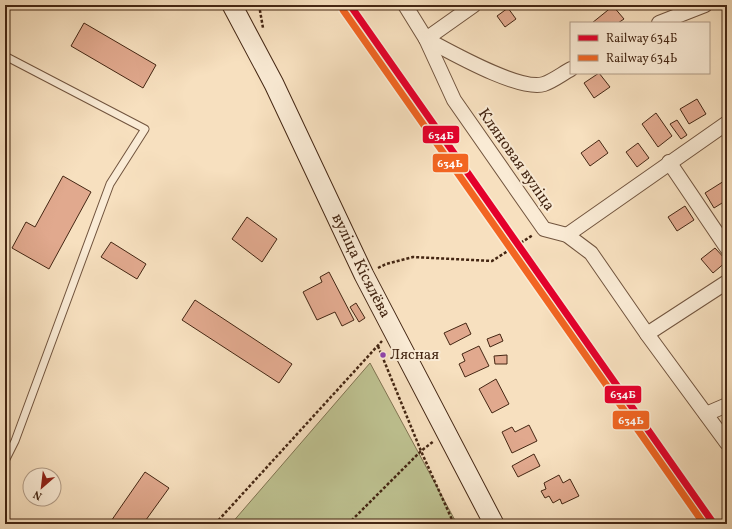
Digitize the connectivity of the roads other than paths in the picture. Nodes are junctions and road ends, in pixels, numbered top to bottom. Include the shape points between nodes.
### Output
1 (232, 5) edge
2 (405, 5) edge
3 (474, 5) edge
4 (705, 5) edge
5 (662, 22) edge
6 (426, 39) junction
7 (5, 56) edge
8 (570, 70) edge
9 (727, 123) edge
10 (669, 162) junction
11 (567, 235) junction
12 (727, 248) edge
13 (727, 282) edge
14 (647, 334) junction
15 (727, 405) edge
16 (706, 414) junction
17 (727, 443) edge
18 (5, 461) edge
19 (494, 524) edge

1 - 19 street, вуліца Кісялёва via 274,84 364,276
2 - 6 street, Кляновая вуліца
3 - 6 street
4 - 5 street
6 - 8 street via 483,68 523,84 543,85
6 - 11 street, Кляновая вуліца via 454,100 544,229
7 - 18 lane via 145,129 110,184
9 - 10 street
10 - 11 street
10 - 12 street
11 - 14 street, Кляновая вуліца via 591,253
13 - 14 street
14 - 16 street, Кляновая вуліца
15 - 16 street
16 - 17 street, Кляновая вуліца

